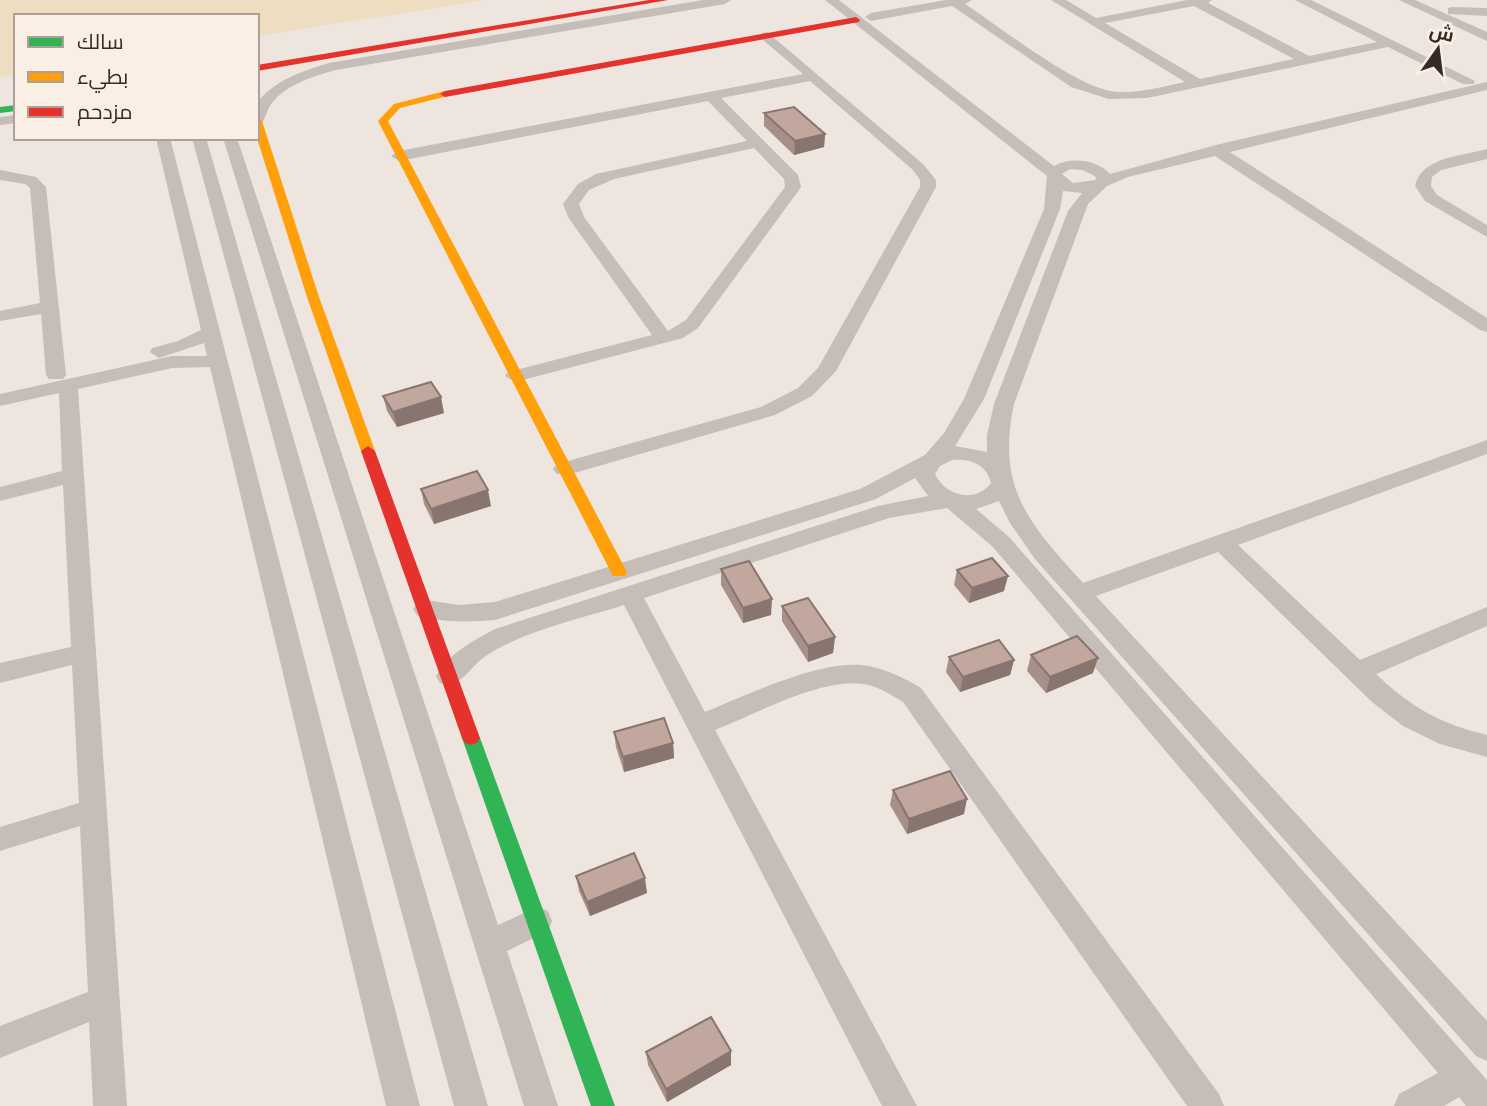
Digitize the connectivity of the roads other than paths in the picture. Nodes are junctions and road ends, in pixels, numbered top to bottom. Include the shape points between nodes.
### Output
1 (587, 0) edge
2 (664, 0) edge
3 (725, 0) edge
4 (831, 0) edge
5 (848, 0) edge
6 (1057, 0) edge
7 (1301, 0) edge
8 (1405, 0) edge
9 (1427, 0) edge
10 (960, 1) edge
11 (1201, 1) edge
12 (1452, 11) junction
13 (1487, 12) edge
14 (863, 18) junction
15 (1093, 22) junction
16 (1487, 27) edge
17 (767, 36) junction
18 (1487, 37) edge
19 (1390, 43) junction
20 (259, 54) edge
21 (1306, 60) junction
22 (259, 68) edge
23 (813, 76) junction
24 (1197, 83) junction
25 (1482, 84) edge
26 (711, 96) junction
27 (259, 116) edge
28 (259, 127) edge
29 (164, 140) edge
30 (199, 140) edge
31 (231, 140) edge
32 (758, 143) junction
33 (1216, 150) junction
34 (1486, 155) edge
35 (399, 156) junction
36 (1079, 165) junction
37 (0, 175) edge
38 (1054, 176) junction
39 (193, 182) junction
40 (1102, 183) junction
41 (1487, 232) edge
42 (282, 301) junction
43 (49, 307) junction
44 (247, 309) junction
45 (0, 316) edge
46 (1483, 320) edge
47 (212, 332) junction
48 (663, 337) junction
49 (335, 359) junction
50 (219, 361) junction
51 (304, 369) junction
52 (515, 376) junction
53 (62, 380) junction
54 (0, 387) edge
55 (0, 400) edge
56 (1487, 447) edge
57 (933, 459) junction
58 (564, 469) junction
59 (73, 475) junction
60 (1000, 476) junction
61 (0, 494) edge
62 (952, 500) junction
63 (1221, 542) junction
64 (624, 583) junction
65 (1079, 593) junction
66 (425, 609) junction
67 (1487, 616) edge
68 (83, 653) junction
69 (1357, 672) junction
70 (0, 673) edge
71 (449, 676) junction
72 (699, 725) junction
73 (1487, 746) edge
74 (93, 810) junction
75 (0, 839) edge
76 (537, 921) junction
77 (489, 945) junction
78 (104, 1001) junction
79 (0, 1042) edge
80 (1487, 1045) edge
81 (1463, 1077) junction
82 (1487, 1105) edge
83 (110, 1106) edge
84 (403, 1106) edge
85 (471, 1106) edge
86 (541, 1106) edge
87 (603, 1106) edge
88 (900, 1106) edge
89 (1207, 1106) edge
90 (1411, 1106) edge

1 - 20 street
2 - 22 street
3 - 27 street via 334,66 279,90 265,102
4 - 14 street
5 - 14 street
6 - 15 street
7 - 19 street
8 - 18 street
9 - 12 street
10 - 14 street
10 - 24 street via 1090,91 1129,96
11 - 15 street
11 - 21 street
12 - 13 street
12 - 16 street
14 - 17 street
14 - 36 street via 1047,149
14 - 38 street
15 - 24 street
17 - 23 street
17 - 35 street via 413,100 397,106 383,121
19 - 21 street
19 - 25 street
21 - 24 street
23 - 26 street
23 - 58 street via 928,180 926,192 827,371 805,392 768,411
25 - 33 street
25 - 36 street via 1122,163
26 - 32 street
26 - 35 street
28 - 49 street
29 - 39 street
30 - 39 street
31 - 42 street
32 - 48 street via 792,178 793,187 697,319
32 - 48 street via 616,173 597,179 574,195 571,204 576,217
33 - 40 street
33 - 46 street
34 - 41 street via 1436,167 1425,175 1423,186 1432,198
35 - 52 street
36 - 38 street via 1063,166
36 - 40 street via 1097,170 1105,178
37 - 43 street via 30,180 38,187
38 - 40 street via 1075,188
38 - 57 street via 1052,208 974,399 953,436
39 - 44 street
39 - 47 street
40 - 60 street via 1076,211 1004,404 997,435
42 - 44 street
42 - 51 street
43 - 45 street
43 - 53 street
44 - 85 street
47 - 50 street
47 - 53 street via 169,350
48 - 52 street
49 - 51 street
49 - 66 street
50 - 53 street via 196,359
50 - 84 street
51 - 77 street
52 - 58 street
53 - 54 street
53 - 55 street
53 - 59 street
56 - 63 street
57 - 60 street via 956,453 981,457
57 - 62 street via 924,474 926,481 939,495
57 - 64 street via 868,494
58 - 64 street
59 - 61 street
59 - 68 street
60 - 62 street via 994,495
60 - 65 street via 1029,535
62 - 64 street via 901,506
62 - 81 street via 1001,542
63 - 65 street
63 - 69 street
64 - 66 street via 495,611 459,614
64 - 71 street via 504,635 473,652
64 - 72 street
65 - 80 street
66 - 71 street
67 - 69 street
68 - 70 street
68 - 74 street
69 - 73 street via 1412,719 1449,737
71 - 76 street
72 - 88 street
72 - 89 street via 828,677 857,674 887,680 912,695
74 - 75 street
74 - 78 street
76 - 77 street
76 - 87 street
77 - 86 street
78 - 79 street
78 - 83 street
81 - 82 street
81 - 90 street

